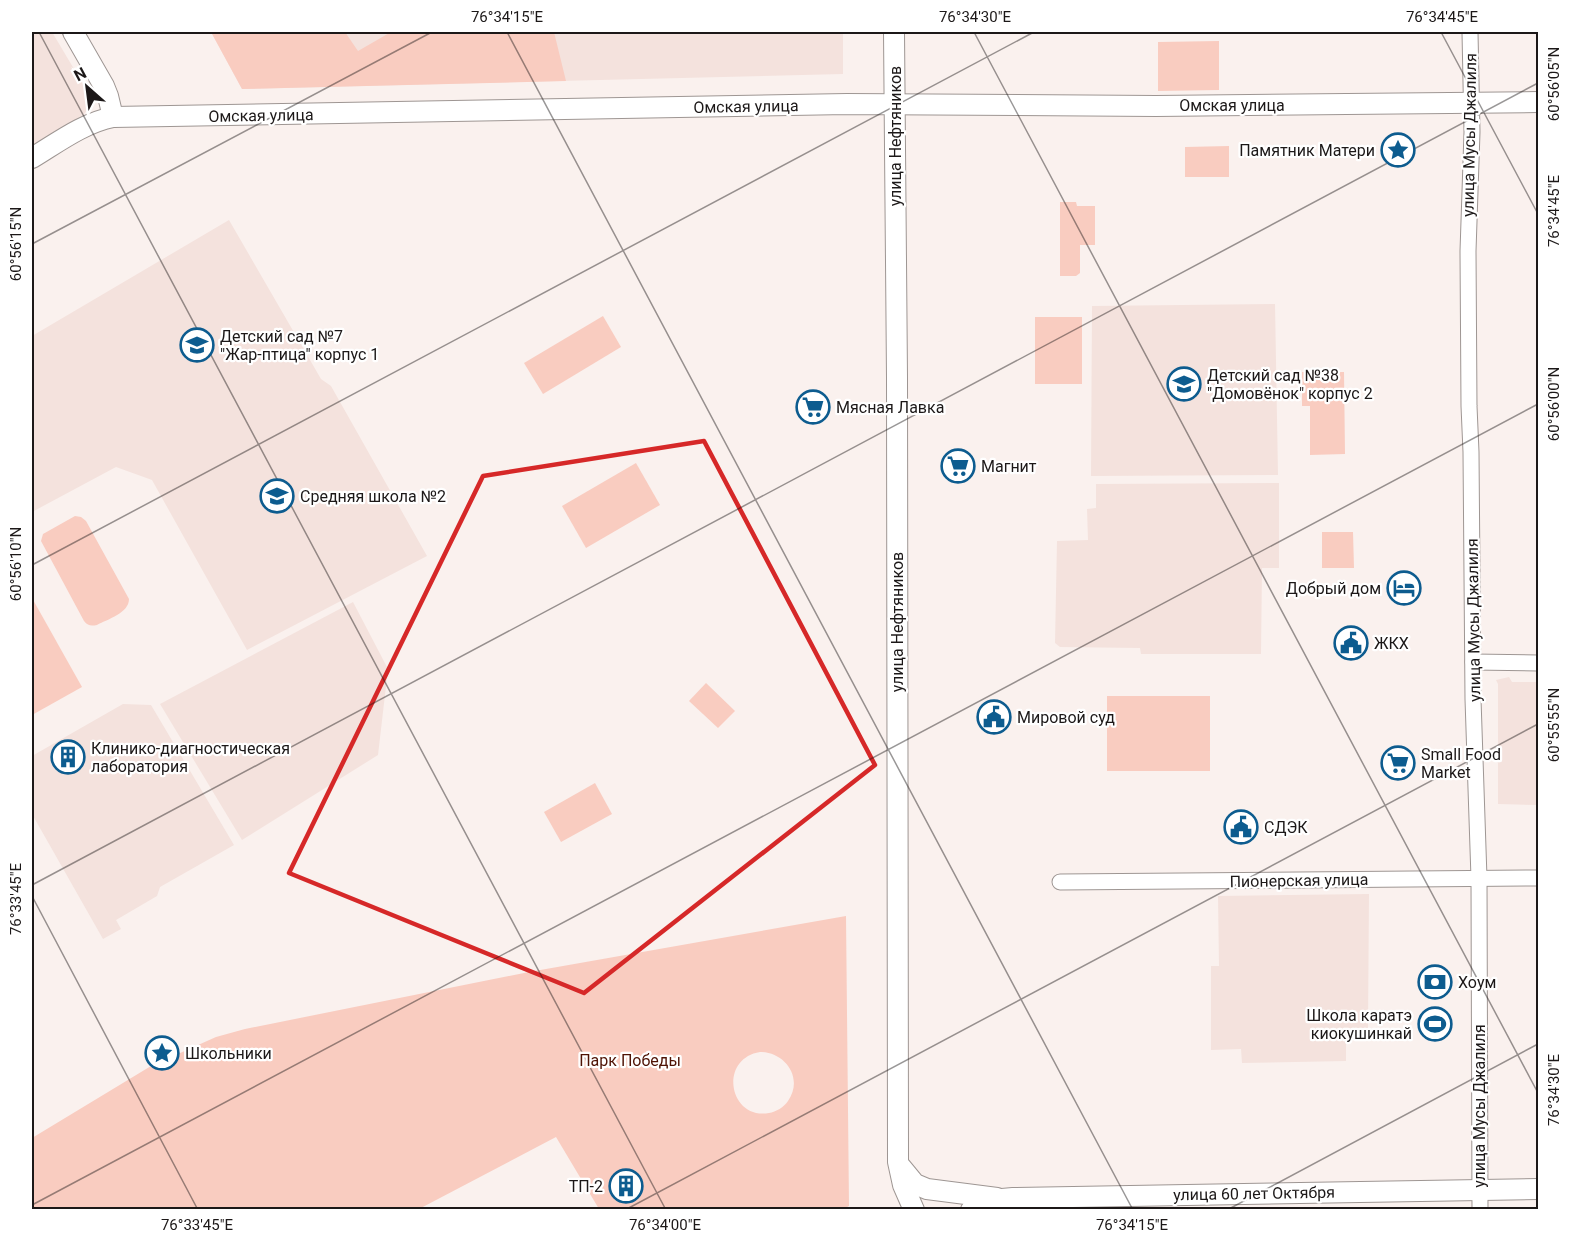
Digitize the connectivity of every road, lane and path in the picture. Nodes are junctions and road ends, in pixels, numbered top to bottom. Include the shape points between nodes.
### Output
1 (73, 32) edge
2 (894, 32) edge
3 (1470, 32) edge
4 (1539, 102) edge
5 (1472, 103) junction
6 (895, 104) junction
7 (113, 117) junction
8 (32, 158) edge
9 (1473, 662) junction
10 (1539, 663) edge
11 (1479, 878) junction
12 (1539, 878) edge
13 (1060, 882) dead end
14 (898, 1162) junction
15 (1539, 1189) edge
16 (1002, 1199) junction
17 (1480, 1200) edge
18 (897, 1209) edge
19 (914, 1209) edge
20 (971, 1209) edge

1 - 7 main road via 104,86
2 - 6 main road, улица Нефтяников
3 - 5 street, улица Мусы Джалиля
4 - 5 main road, Омская улица
5 - 6 main road, Омская улица
5 - 9 street, улица Мусы Джалиля via 1468,251
6 - 7 main road, Омская улица
6 - 14 main road, улица Нефтяников
7 - 8 main road, Омская улица via 88,125
9 - 10 street
9 - 11 street, улица Мусы Джалиля
11 - 12 street, Пионерская улица
11 - 13 street, Пионерская улица
11 - 17 street, улица Мусы Джалиля
14 - 16 main road via 915,1184 927,1189
14 - 18 main road
14 - 19 main road, улица Нефтяников
15 - 17 main road, улица 60 лет Октября
16 - 17 main road, улица 60 лет Октября via 1119,1196
16 - 20 main road, улица 60 лет Октября

